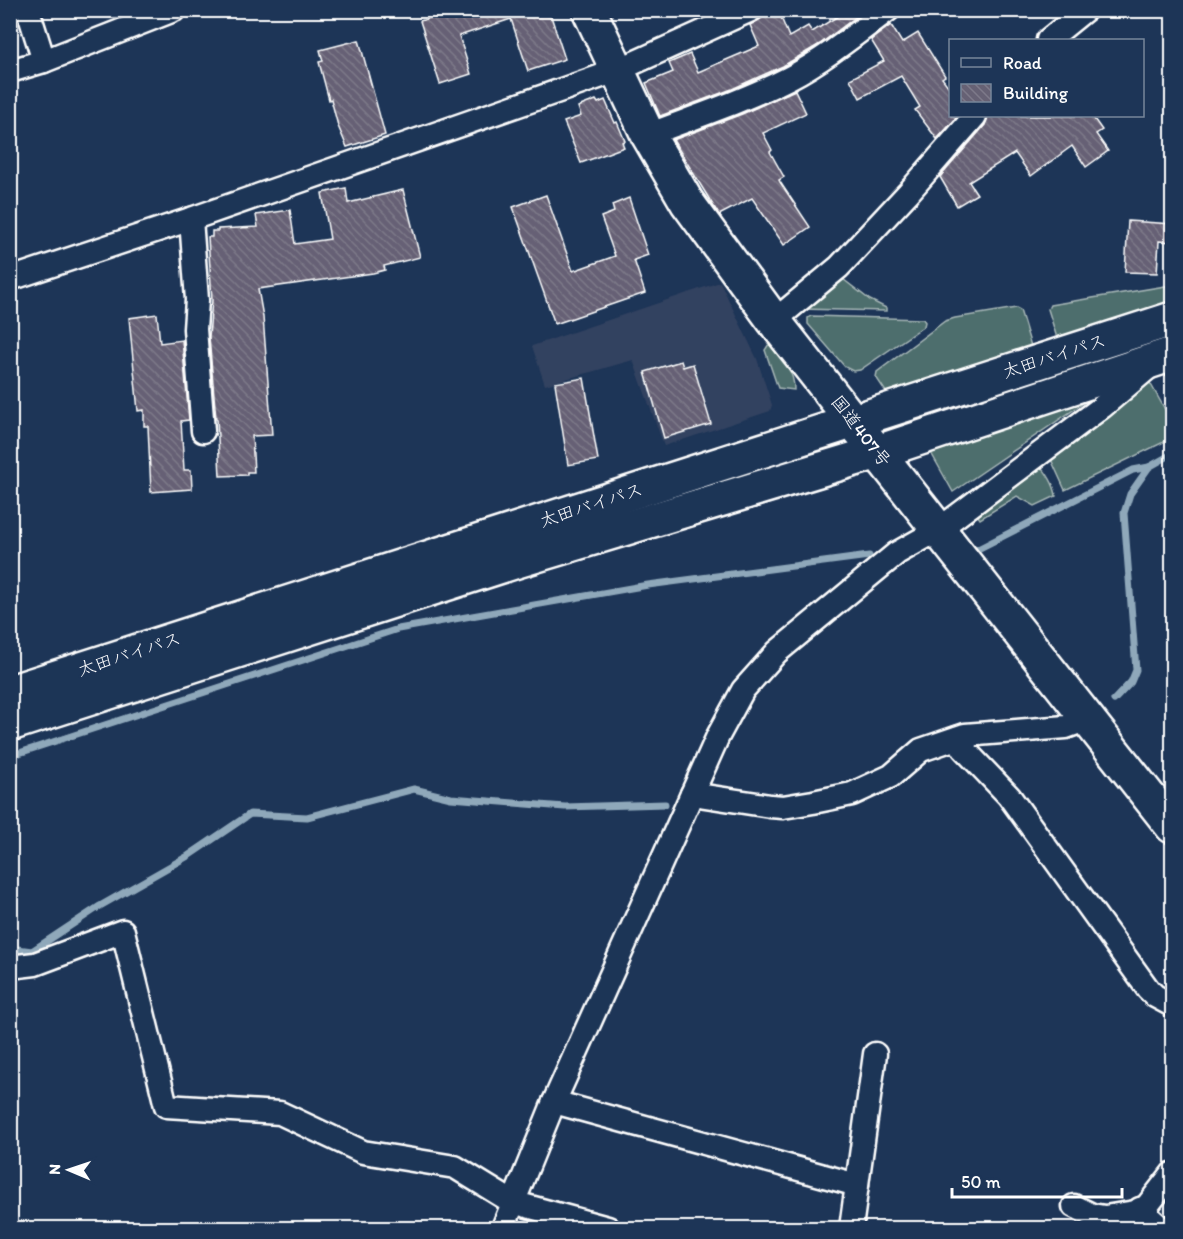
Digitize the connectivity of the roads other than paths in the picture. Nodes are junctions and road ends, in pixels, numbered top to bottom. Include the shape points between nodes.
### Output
1 (28, 10) edge
2 (174, 10) edge
3 (589, 10) edge
4 (751, 10) edge
5 (888, 10) edge
6 (1085, 10) edge
7 (1049, 39) edge
8 (44, 61) junction
9 (10, 70) edge
10 (616, 71) junction
11 (974, 117) edge
12 (648, 135) junction
13 (191, 219) junction
14 (10, 279) edge
15 (1173, 319) edge
16 (774, 321) junction
17 (1166, 356) edge
18 (853, 421) junction
19 (203, 431) dead end
20 (878, 452) junction
21 (938, 530) junction
22 (10, 692) edge
23 (1088, 719) junction
24 (10, 724) edge
25 (957, 738) junction
26 (692, 794) junction
27 (1173, 826) edge
28 (10, 968) edge
29 (1173, 1005) edge
30 (875, 1054) dead end
31 (554, 1102) junction
32 (1173, 1174) edge
33 (857, 1185) junction
34 (512, 1202) junction
35 (1074, 1206) dead end
36 (1140, 1209) junction
37 (503, 1228) edge
38 (608, 1228) edge
39 (851, 1228) edge
40 (1161, 1228) edge

1 - 8 street
2 - 8 street
3 - 10 highway, 国道407号
4 - 10 street
5 - 12 street via 790,78
6 - 7 street
8 - 9 street
10 - 12 highway, 国道407号
10 - 13 street
11 - 16 street via 839,267
12 - 16 highway, 国道407号 via 687,202
13 - 14 street
13 - 19 street
15 - 18 highway, 太田バイパス
16 - 18 highway, 国道407号
17 - 20 highway, 太田バイパス
17 - 21 street
18 - 20 highway, 国道407号
18 - 22 highway, 太田バイパス
20 - 21 highway, 国道407号
20 - 24 highway, 太田バイパス via 517,561
21 - 23 highway, 国道407号
21 - 26 street via 897,553 777,652 743,690
23 - 25 street via 1066,727
23 - 27 highway, 国道407号
25 - 26 street via 921,750 891,776 852,794 783,807
25 - 29 street via 1010,796 1148,989
26 - 31 street
28 - 34 street via 35,964 123,932 166,1106 280,1113 363,1152 455,1167
30 - 33 street
31 - 33 street
31 - 34 street
32 - 36 street via 1147,1206
33 - 39 street
34 - 37 street
34 - 38 street
35 - 36 street via 1105,1217
36 - 40 street

